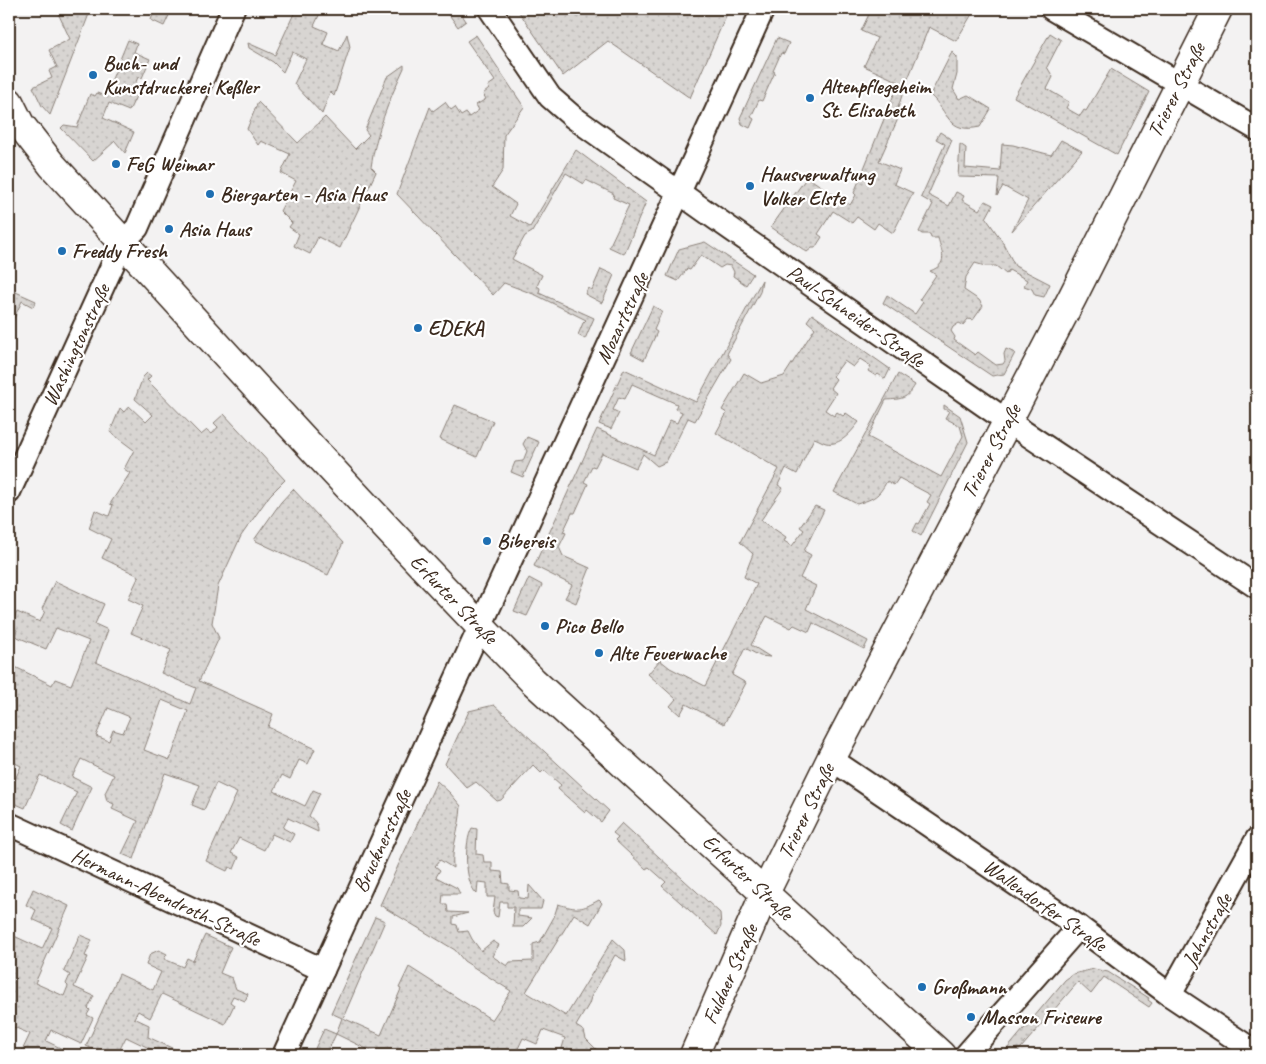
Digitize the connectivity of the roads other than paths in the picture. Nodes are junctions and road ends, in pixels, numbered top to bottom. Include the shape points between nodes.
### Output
1 (233, 9) edge
2 (490, 9) edge
3 (762, 9) edge
4 (1052, 9) edge
5 (1218, 9) edge
6 (1180, 83) junction
7 (9, 102) edge
8 (1257, 129) edge
9 (679, 193) junction
10 (123, 242) junction
11 (1007, 421) junction
12 (9, 492) edge
13 (1257, 587) edge
14 (481, 628) junction
15 (831, 759) junction
16 (9, 824) edge
17 (1257, 839) edge
18 (766, 892) junction
19 (1079, 927) junction
20 (323, 970) junction
21 (1170, 995) junction
22 (1257, 1053) edge
23 (284, 1055) edge
24 (694, 1055) edge
25 (941, 1055) edge
26 (966, 1055) edge

1 - 10 street, Washingtonstraße via 136,228
2 - 9 street, Paul-Schneider-Straße via 550,97 572,117
3 - 9 street, Mozartstraße
4 - 6 street
5 - 6 street, Trierer Straße
6 - 8 street
6 - 11 street, Trierer Straße
7 - 10 street, Erfurter Straße via 20,124 52,165
9 - 11 street, Paul-Schneider-Straße
9 - 14 street, Mozartstraße
10 - 12 street, Washingtonstraße
10 - 14 street, Erfurter Straße
11 - 13 street, Paul-Schneider-Straße
11 - 15 street, Trierer Straße
14 - 18 street, Erfurter Straße via 533,681
14 - 20 street, Brucknerstraße
15 - 18 street, Trierer Straße
15 - 19 street, Wallendorfer Straße
16 - 20 street, Hermann-Abendroth-Straße
17 - 21 street, Jahnstraße
18 - 24 street, Fuldaer Straße
18 - 25 street, Erfurter Straße
19 - 21 street, Wallendorfer Straße
19 - 26 street
20 - 23 street, Brucknerstraße
21 - 22 street, Wallendorfer Straße

